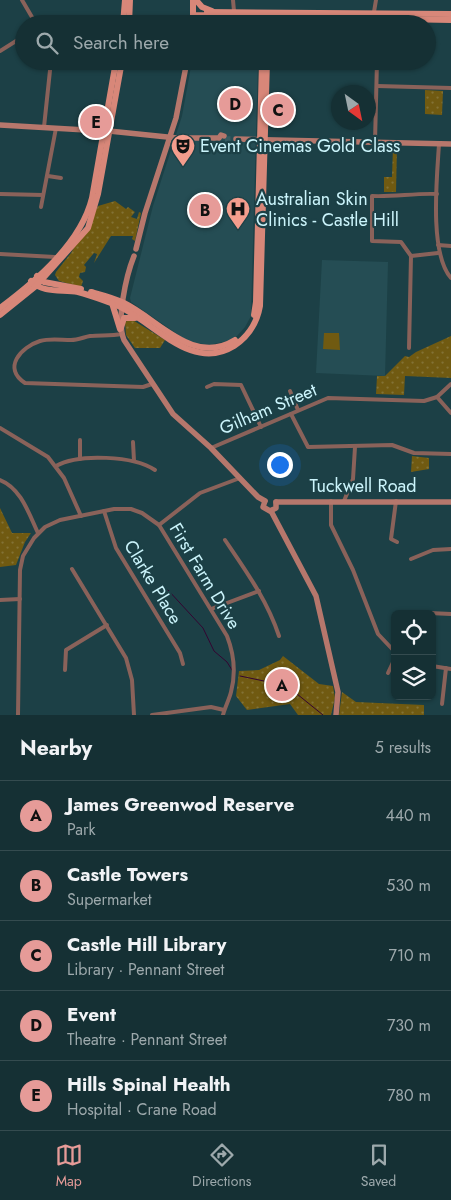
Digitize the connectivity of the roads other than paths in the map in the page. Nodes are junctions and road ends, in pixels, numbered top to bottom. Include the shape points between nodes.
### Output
1 (22, 0) edge
2 (125, 0) edge
3 (130, 0) edge
4 (194, 0) edge
5 (234, 0) edge
6 (376, 8) edge
7 (234, 11) junction
8 (213, 12) junction
9 (193, 14) junction
10 (451, 14) edge
11 (31, 15) edge
12 (126, 15) edge
13 (126, 15) edge
14 (211, 15) edge
15 (252, 15) edge
16 (299, 15) edge
17 (436, 20) edge
18 (451, 20) edge
19 (15, 42) edge
20 (0, 51) edge
21 (50, 70) edge
22 (115, 70) edge
23 (120, 70) edge
24 (185, 70) edge
25 (262, 70) edge
26 (266, 70) edge
27 (377, 70) edge
28 (377, 86) junction
29 (451, 88) edge
30 (0, 124) edge
31 (44, 127) junction
32 (56, 128) junction
33 (106, 131) junction
34 (170, 137) junction
35 (221, 138) tunnel mouth
36 (236, 139) tunnel mouth
37 (262, 140) junction
38 (375, 142) junction
39 (439, 144) junction
40 (451, 144) edge
41 (48, 176) junction
42 (61, 178) dead end
43 (0, 194) edge
44 (95, 194) junction
45 (437, 194) junction
46 (43, 195) junction
47 (41, 207) dead end
48 (438, 245) junction
49 (451, 246) edge
50 (438, 253) junction
51 (0, 254) edge
52 (411, 256) junction
53 (58, 258) junction
54 (451, 278) edge
55 (36, 281) junction
56 (58, 284) junction
57 (112, 303) junction
58 (123, 305) junction
59 (0, 308) edge
60 (0, 315) edge
61 (139, 319) junction
62 (121, 332) junction
63 (408, 348) dead end
64 (152, 384) junction
65 (451, 384) edge
66 (207, 387) dead end
67 (290, 391) dead end
68 (437, 397) junction
69 (298, 410) junction
70 (291, 414) junction
71 (451, 414) edge
72 (261, 427) junction
73 (0, 428) edge
74 (80, 440) dead end
75 (133, 442) dead end
76 (355, 447) junction
77 (211, 448) junction
78 (451, 454) edge
79 (80, 459) junction
80 (134, 461) junction
81 (56, 466) junction
82 (155, 470) dead end
83 (240, 478) junction
84 (0, 480) edge
85 (265, 501) junction
86 (331, 501) junction
87 (344, 501) junction
88 (396, 501) junction
89 (276, 502) junction
90 (451, 502) edge
91 (271, 511) junction
92 (104, 512) junction
93 (81, 516) junction
94 (159, 525) junction
95 (38, 534) junction
96 (225, 540) dead end
97 (397, 542) dead end
98 (451, 549) edge
99 (412, 559) dead end
100 (72, 569) dead end
101 (259, 591) junction
102 (20, 599) junction
103 (0, 600) edge
104 (212, 609) junction
105 (436, 613) edge
106 (451, 614) edge
107 (107, 624) junction
108 (279, 636) dead end
109 (391, 648) edge
110 (183, 664) dead end
111 (391, 667) edge
112 (436, 667) edge
113 (446, 668) junction
114 (451, 669) edge
115 (65, 670) dead end
116 (388, 673) dead end
117 (442, 704) dead end
118 (224, 710) junction
119 (18, 715) edge
120 (134, 715) edge
121 (152, 715) edge
122 (223, 715) edge
123 (336, 715) edge

1 - 11 street
2 - 12 main road
3 - 13 main road
4 - 8 main road
4 - 9 main road
5 - 7 street
6 - 10 main road
6 - 16 main road
7 - 8 main road
7 - 15 main road
8 - 9 main road
9 - 14 main road
17 - 18 main road
19 - 20 street
21 - 31 street
22 - 33 main road
23 - 33 main road
24 - 34 street
25 - 37 main road
26 - 37 main road
27 - 28 street
28 - 29 street
28 - 38 street
30 - 31 street
31 - 32 street
32 - 33 street
32 - 41 street
33 - 34 street
33 - 44 main road
34 - 35 street
34 - 58 street via 145,213
36 - 37 street
37 - 38 street
37 - 58 main road via 256,302 254,316 244,333 220,347 194,346
37 - 61 main road via 260,306 249,333 225,350 197,352 183,347
38 - 39 street
39 - 40 street
39 - 45 street
41 - 42 street
41 - 46 street
43 - 46 street
44 - 53 main road via 82,226
44 - 53 main road via 96,205 88,228
45 - 48 street
45 - 52 street via 372,196 372,240 401,242
46 - 47 street
48 - 49 street
48 - 50 street
50 - 52 street
50 - 54 street
51 - 53 street
52 - 63 street
53 - 55 main road
53 - 56 main road via 53,274
55 - 56 main road
55 - 57 main road via 51,290 80,293
55 - 59 main road
55 - 60 main road
56 - 58 main road
57 - 58 main road
57 - 62 main road
58 - 61 main road
58 - 62 street
61 - 62 main road via 124,318
62 - 64 street
62 - 64 street via 73,340 38,341 17,357 14,369 25,383 143,387
64 - 77 street via 177,419
65 - 68 street
66 - 72 street via 214,384 242,385
67 - 69 street
68 - 69 street, Gilham Street via 424,401 328,398
68 - 71 street
69 - 70 street, Gilham Street
70 - 72 street, Gilham Street
70 - 76 street via 308,447
72 - 77 street, Gilham Street
73 - 81 street via 35,447
74 - 79 street
75 - 80 street
76 - 78 street via 392,445 414,453
76 - 87 street via 353,479
77 - 83 street
79 - 80 street
79 - 81 street
80 - 82 street
81 - 93 street
83 - 85 street
83 - 94 street via 200,494
84 - 95 street via 21,498
85 - 89 street via 270,498
85 - 91 street via 264,509
86 - 87 street, Tuckwell Road
86 - 89 street, Tuckwell Road
86 - 109 street via 331,525 378,634
87 - 88 street, Tuckwell Road
88 - 90 street, Tuckwell Road
88 - 97 street via 391,539
89 - 91 street via 276,508
91 - 123 street via 316,596 338,692
92 - 93 street, First Farm Drive
92 - 94 street, First Farm Drive via 131,509 147,515
92 - 110 street, Clarke Place via 112,541 180,653
93 - 95 street, First Farm Drive via 60,520
94 - 104 street, First Farm Drive
95 - 102 street, First Farm Drive via 22,559
96 - 101 street
98 - 99 street via 433,550
100 - 107 street
101 - 104 street
101 - 108 street
102 - 103 street
102 - 119 street, First Farm Drive
104 - 118 street, First Farm Drive via 227,636 233,658 233,686
105 - 106 street
107 - 115 street via 66,650
107 - 120 street via 130,666
111 - 116 street
112 - 113 street
113 - 114 street
113 - 117 street
118 - 121 street via 211,707
118 - 122 street, First Farm Drive

